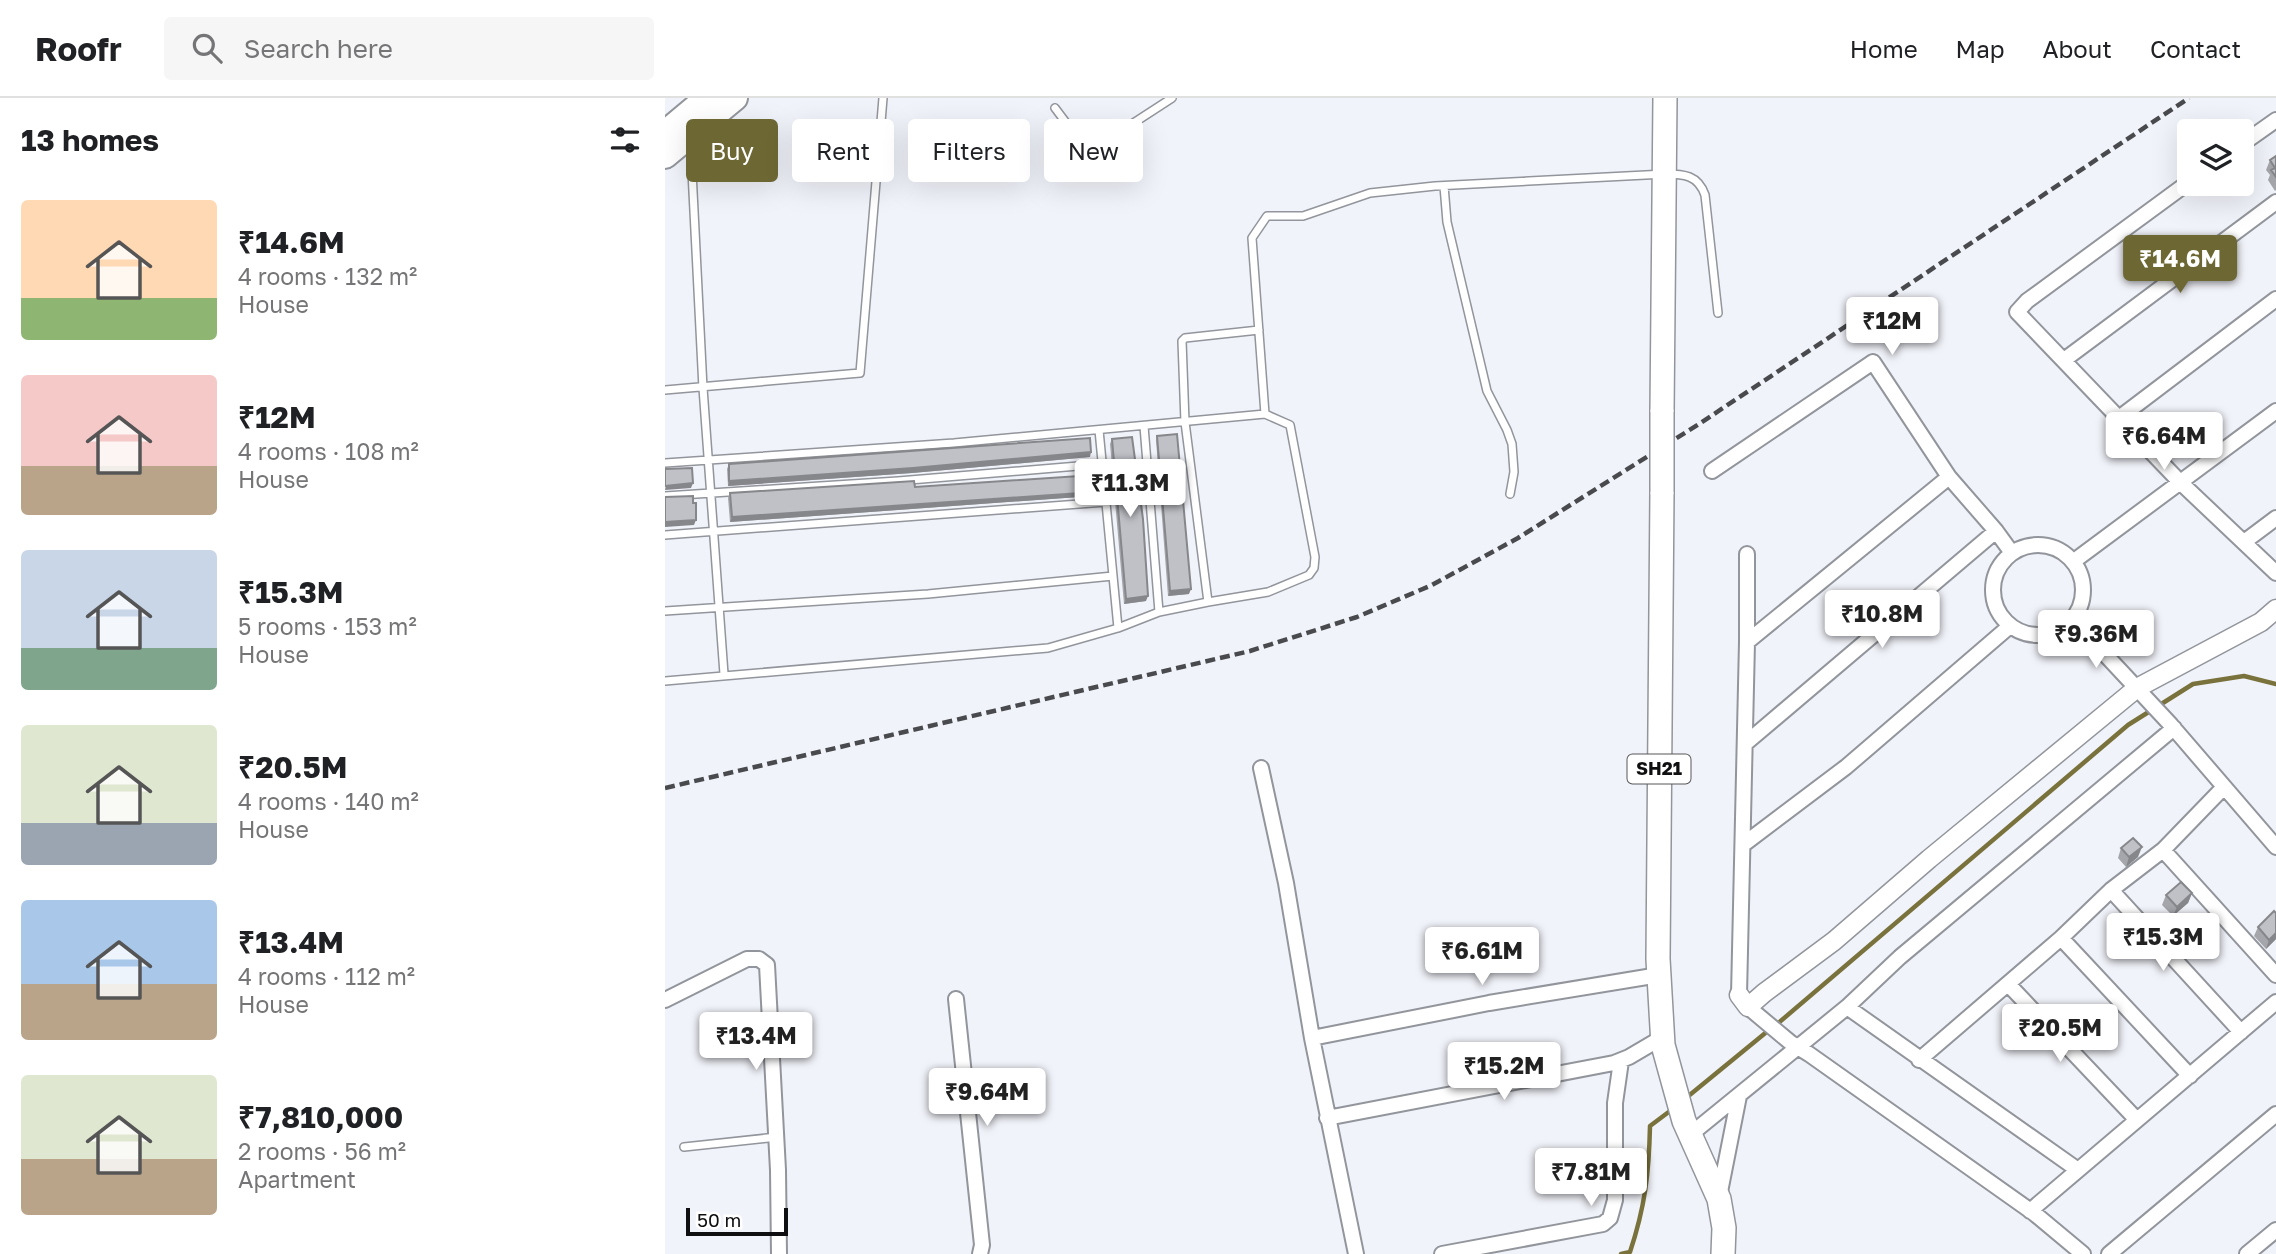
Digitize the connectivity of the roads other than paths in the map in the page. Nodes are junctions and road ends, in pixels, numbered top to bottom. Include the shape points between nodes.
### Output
1 (707, 98) edge
2 (735, 98) edge
3 (883, 98) edge
4 (1172, 98) edge
5 (1665, 98) edge
6 (1055, 108) dead end
7 (2276, 120) edge
8 (2254, 136) edge
9 (671, 140) edge
10 (1665, 174) junction
11 (1444, 186) junction
12 (2177, 191) edge
13 (2276, 202) edge
14 (2276, 299) edge
15 (1718, 313) dead end
16 (1259, 330) junction
17 (2064, 360) junction
18 (703, 388) junction
19 (665, 390) edge
20 (2276, 411) edge
21 (1265, 414) junction
22 (2119, 418) junction
23 (1185, 422) junction
24 (1144, 426) junction
25 (1099, 430) junction
26 (708, 460) junction
27 (665, 463) edge
28 (1102, 464) junction
29 (1712, 471) dead end
30 (1949, 477) junction
31 (2180, 482) junction
32 (711, 494) junction
33 (1510, 494) dead end
34 (665, 496) edge
35 (1106, 502) junction
36 (2276, 518) edge
37 (1996, 531) junction
38 (714, 532) junction
39 (665, 536) edge
40 (2244, 542) junction
41 (2012, 553) junction
42 (1747, 554) dead end
43 (2074, 561) junction
44 (2276, 573) edge
45 (1113, 576) junction
46 (1208, 602) junction
47 (720, 607) junction
48 (2276, 609) edge
49 (665, 611) edge
50 (1159, 612) junction
51 (2073, 620) junction
52 (2269, 620) edge
53 (2010, 626) junction
54 (1118, 628) junction
55 (1747, 642) junction
56 (724, 674) junction
57 (665, 681) edge
58 (2141, 692) junction
59 (2172, 726) junction
60 (1745, 743) junction
61 (1261, 768) dead end
62 (2224, 787) junction
63 (1744, 844) junction
64 (2276, 847) edge
65 (2163, 850) junction
66 (2111, 890) junction
67 (2061, 938) junction
68 (1659, 975) junction
69 (2276, 975) edge
70 (2008, 984) junction
71 (956, 999) dead end
72 (665, 1000) edge
73 (1743, 1001) junction
74 (2276, 1002) edge
75 (1847, 1007) junction
76 (2241, 1032) junction
77 (1312, 1038) junction
78 (1663, 1041) junction
79 (1794, 1045) junction
80 (1919, 1060) junction
81 (1621, 1061) junction
82 (2190, 1076) junction
83 (1739, 1096) junction
84 (2276, 1114) edge
85 (1327, 1118) junction
86 (2137, 1120) junction
87 (1688, 1128) junction
88 (777, 1137) junction
89 (684, 1147) dead end
90 (2078, 1171) junction
91 (1719, 1199) junction
92 (2030, 1211) junction
93 (2276, 1230) edge
94 (779, 1254) edge
95 (980, 1254) edge
96 (1356, 1254) edge
97 (1442, 1254) edge
98 (1723, 1254) edge
99 (2083, 1254) edge
100 (2109, 1254) edge
101 (2247, 1254) edge

1 - 9 highway
2 - 9 highway
3 - 18 lane via 860,373
4 - 6 lane via 1104,139 1080,138
5 - 10 main road, SH21
7 - 8 street
9 - 18 lane via 691,152
10 - 11 lane
10 - 15 lane via 1694,178 1702,187
10 - 68 main road, SH21, bridge
11 - 16 lane via 1370,193 1303,216 1267,216 1252,238
11 - 33 lane via 1447,222 1487,391 1511,444 1514,472
12 - 17 street via 2017,312
13 - 17 street
14 - 22 street
16 - 21 lane
16 - 23 lane via 1183,340
17 - 22 street
18 - 19 lane
18 - 26 lane
20 - 31 street
21 - 23 lane
21 - 46 lane via 1290,425 1314,568 1309,575 1268,592
22 - 31 street
23 - 24 lane
23 - 46 lane
24 - 25 lane
24 - 50 lane
25 - 26 lane
25 - 28 lane
26 - 27 lane
26 - 32 lane
28 - 32 lane
28 - 35 lane
29 - 30 street via 1873,362
30 - 37 street
30 - 55 street
31 - 40 street
31 - 43 street
32 - 34 lane
32 - 38 lane
35 - 38 lane
35 - 45 lane
36 - 40 street
37 - 41 street
37 - 60 street
38 - 39 lane
38 - 47 lane
40 - 44 street
41 - 43 street via 2037,544 2051,546
41 - 53 street via 2001,563 1992,589 1994,603
42 - 55 street
43 - 51 street via 2084,597
45 - 47 lane
45 - 54 lane
46 - 50 lane
47 - 49 lane
47 - 56 lane
48 - 52 street
50 - 54 lane
51 - 53 street via 2056,632 2036,636
51 - 58 street
52 - 58 street
53 - 63 street via 1846,767
54 - 56 lane via 1048,648
55 - 60 street
56 - 57 lane
58 - 59 street
58 - 73 street via 1833,941
59 - 62 street
59 - 75 street
60 - 63 street
61 - 77 street
62 - 64 street
62 - 65 street
63 - 73 street
65 - 66 street
65 - 69 street
66 - 67 street
66 - 76 street
67 - 70 street
67 - 82 street
68 - 77 street
68 - 78 main road, SH21
70 - 80 street
70 - 86 street
71 - 95 street
72 - 88 street via 747,959 764,961
73 - 79 street
74 - 76 street
75 - 79 street
75 - 80 street
76 - 82 street
77 - 85 street
78 - 81 street
78 - 87 main road, SH21
79 - 83 street
79 - 92 street
80 - 90 street
81 - 85 street
81 - 97 street via 1615,1103 1615,1200 1610,1218 1603,1224
82 - 86 street
83 - 87 street
83 - 91 street
84 - 100 street
85 - 96 street
86 - 90 street
87 - 91 main road, SH21
88 - 89 lane
88 - 94 street
90 - 92 street
91 - 98 main road, SH21
92 - 99 street
93 - 101 street

